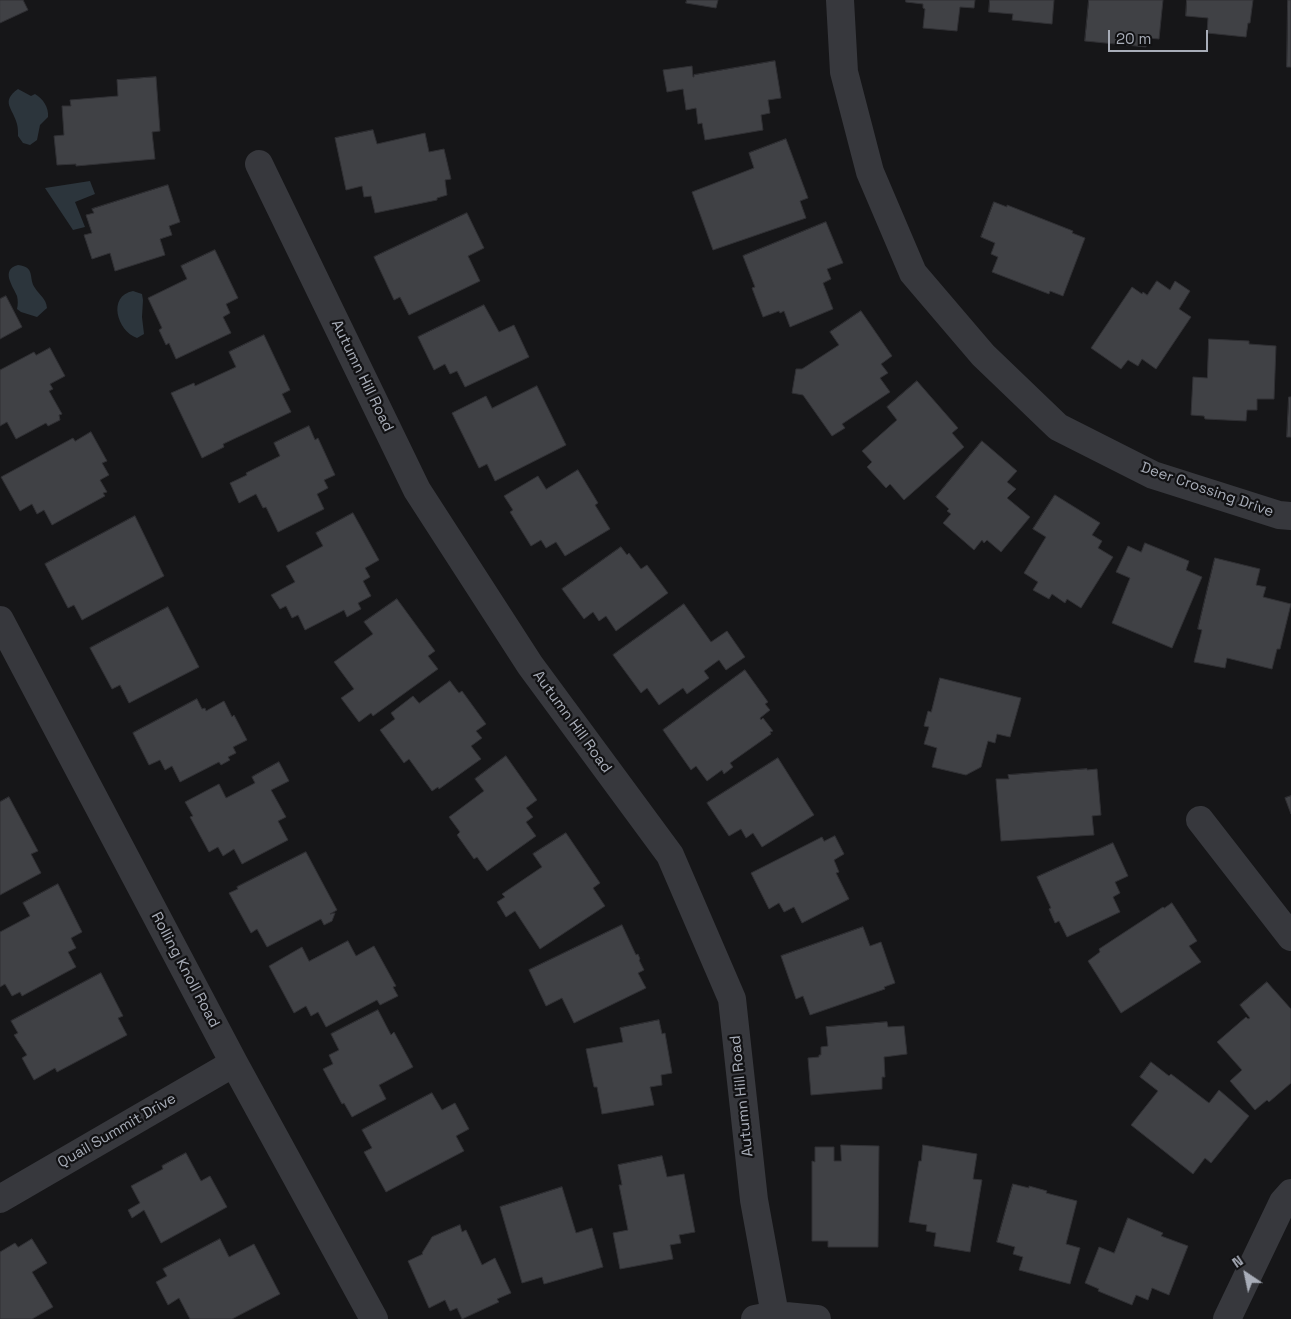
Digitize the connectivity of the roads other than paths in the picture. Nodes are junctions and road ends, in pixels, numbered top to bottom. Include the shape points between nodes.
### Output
1 (840, 0) edge
2 (259, 164) dead end
3 (1291, 516) edge
4 (0, 620) edge
5 (1200, 820) dead end
6 (1291, 937) edge
7 (234, 1063) junction
8 (1291, 1193) edge
9 (0, 1199) edge
10 (765, 1317) edge
11 (374, 1319) edge
12 (818, 1319) edge
13 (1227, 1319) edge

1 - 3 street, Deer Crossing Drive via 844,72 870,172 913,273 983,355 1058,427 1154,475
2 - 10 street, Autumn Hill Road via 417,490 530,665 670,855 732,999
4 - 7 street, Rolling Knoll Road
5 - 6 street
7 - 9 street, Quail Summit Drive
7 - 11 street, Rolling Knoll Road
8 - 13 street via 1283,1202
10 - 12 street

